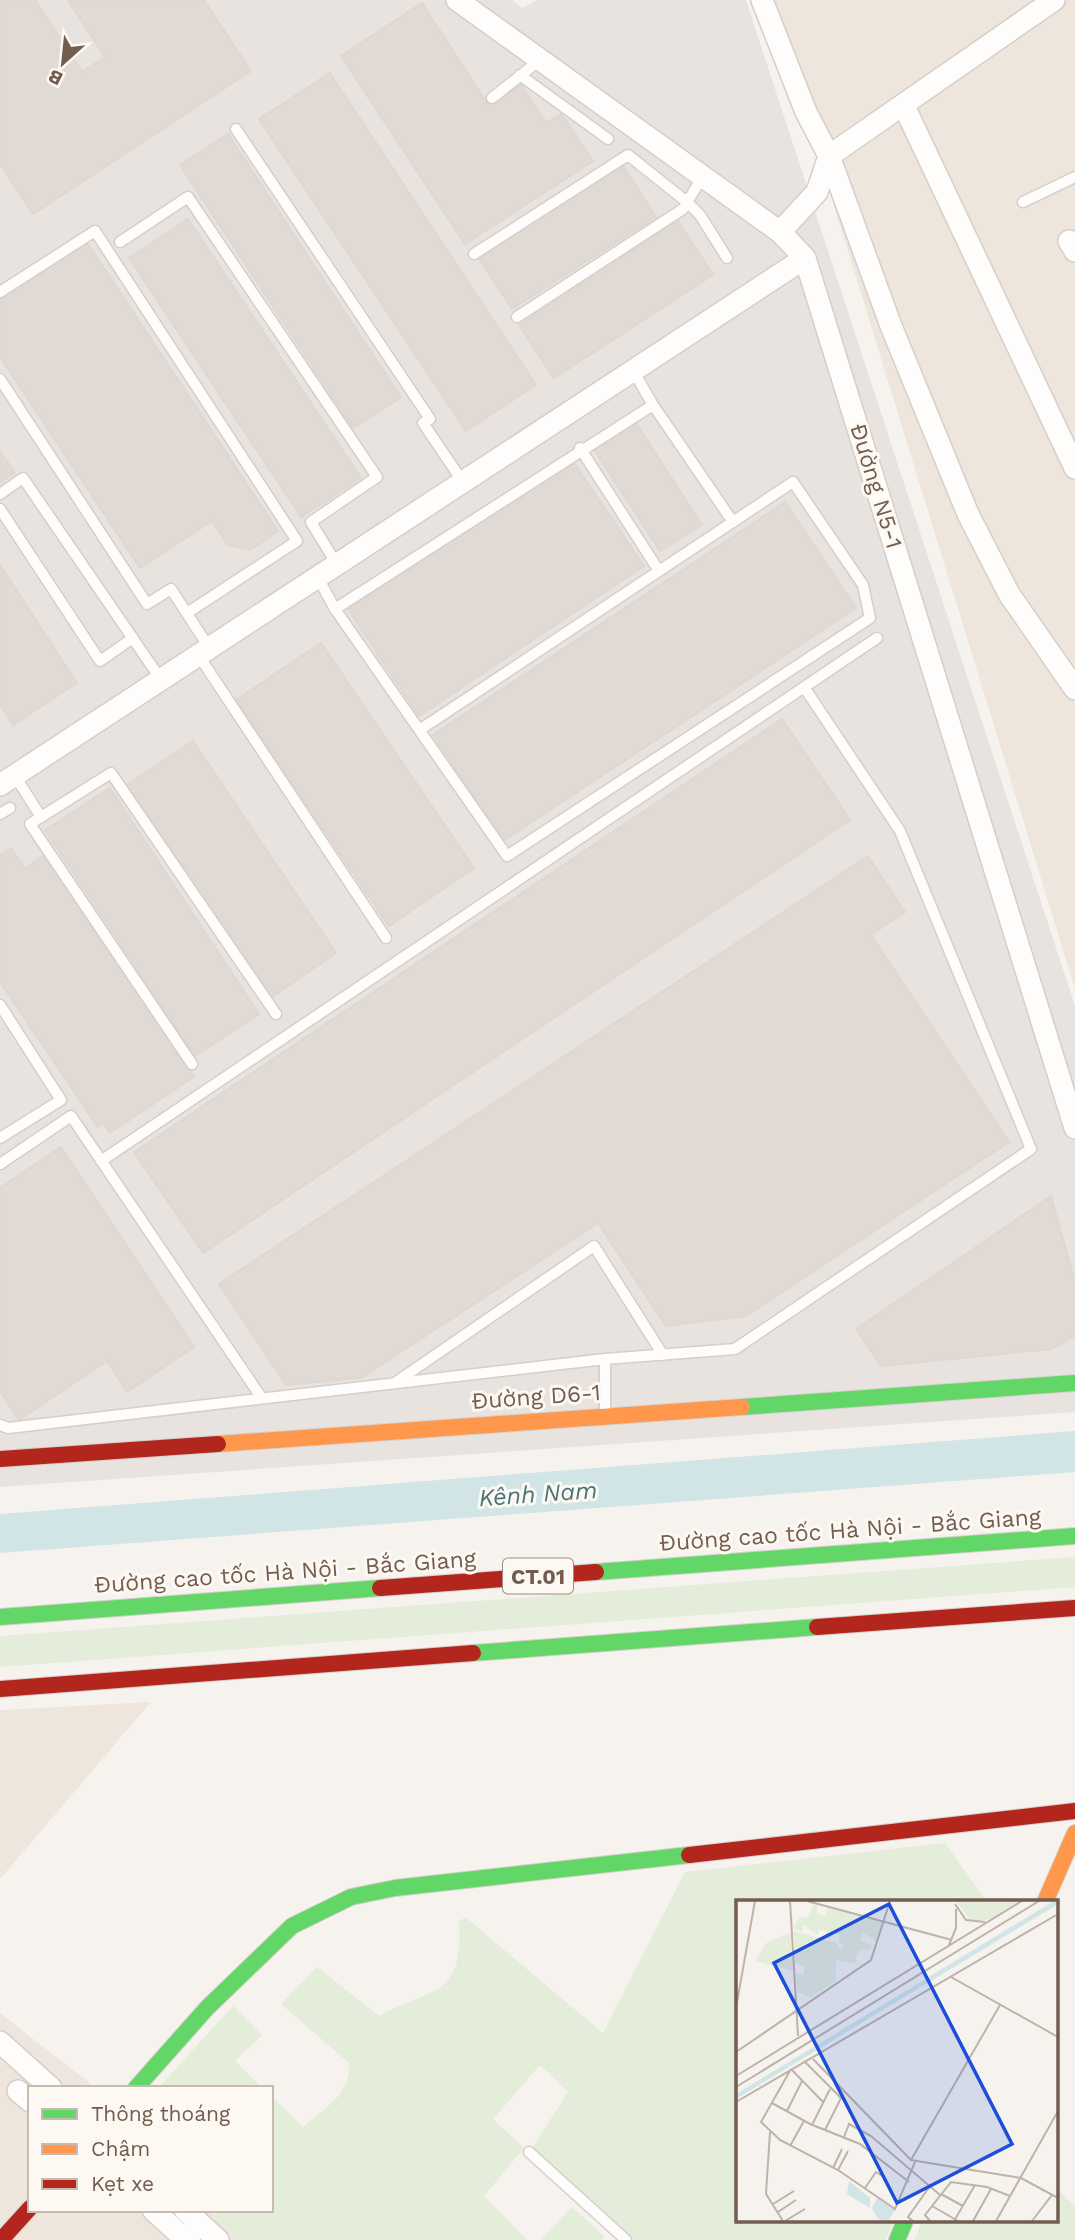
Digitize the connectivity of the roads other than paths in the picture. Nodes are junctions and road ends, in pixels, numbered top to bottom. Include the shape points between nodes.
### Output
1 (457, 0) edge
2 (762, 0) edge
3 (1054, 0) edge
4 (540, 60) junction
5 (520, 75) junction
6 (492, 97) dead end
7 (904, 106) junction
8 (236, 129) dead end
9 (608, 139) dead end
10 (829, 156) junction
11 (703, 176) junction
12 (1075, 177) edge
13 (687, 201) junction
14 (1023, 202) dead end
15 (780, 232) junction
16 (120, 242) dead end
17 (474, 254) dead end
18 (727, 258) dead end
19 (805, 258) junction
20 (0, 292) edge
21 (517, 317) dead end
22 (634, 372) junction
23 (0, 379) edge
24 (653, 405) junction
25 (580, 448) junction
26 (1075, 468) edge
27 (463, 482) junction
28 (0, 494) edge
29 (0, 509) edge
30 (733, 522) junction
31 (336, 563) junction
32 (659, 571) junction
33 (317, 576) junction
34 (335, 609) junction
35 (187, 613) junction
36 (133, 638) junction
37 (877, 638) dead end
38 (204, 653) junction
39 (162, 681) junction
40 (804, 687) junction
41 (1075, 689) edge
42 (421, 729) junction
43 (7, 780) edge
44 (41, 817) junction
45 (386, 938) dead end
46 (0, 1005) edge
47 (276, 1014) dead end
48 (192, 1064) dead end
49 (1075, 1128) edge
50 (1, 1136) edge
51 (101, 1161) junction
52 (0, 1164) edge
53 (663, 1355) junction
54 (605, 1359) junction
55 (394, 1382) junction
56 (1075, 1383) edge
57 (261, 1397) junction
58 (605, 1414) junction
59 (0, 1425) edge
60 (0, 1459) edge
61 (1075, 1536) edge
62 (1075, 1608) edge
63 (0, 1617) edge
64 (0, 1689) edge
65 (1075, 1811) edge
66 (1075, 1833) edge
67 (1046, 1900) edge
68 (0, 2042) edge
69 (49, 2086) edge
70 (138, 2086) edge
71 (529, 2152) dead end
72 (28, 2209) edge
73 (155, 2212) edge
74 (192, 2217) edge
75 (905, 2222) edge
76 (1, 2240) edge
77 (218, 2240) edge
78 (626, 2240) edge
79 (897, 2240) edge

1 - 4 street, Đường N5-1
2 - 10 street via 806,112
3 - 7 street
4 - 5 lane
4 - 11 street, Đường N5-1
5 - 6 lane
5 - 9 lane
7 - 10 street
7 - 26 street
8 - 27 lane via 430,419 423,423
10 - 15 street via 817,192
10 - 41 street via 891,326 968,514 1009,594
11 - 13 lane
11 - 15 street, Đường N5-1
12 - 14 lane
13 - 17 lane via 628,155
13 - 18 lane
13 - 21 lane via 683,209
15 - 19 street, Đường N5-1
16 - 31 lane via 188,197 377,477 311,522
19 - 22 street
19 - 49 street, Đường N5-1
20 - 35 lane via 95,231 297,541
22 - 24 lane
22 - 27 street
23 - 35 lane via 147,604 171,589
24 - 25 lane
24 - 30 lane
25 - 32 lane
25 - 34 lane
27 - 31 street
28 - 36 lane via 23,478
29 - 36 lane via 100,661
30 - 32 lane
30 - 42 lane via 793,482 863,585 870,618 507,856
31 - 33 street
32 - 42 lane
33 - 34 lane
33 - 38 street
34 - 42 lane
35 - 38 lane
36 - 39 lane
37 - 40 lane
38 - 39 street
38 - 45 lane
39 - 43 street
40 - 51 lane
40 - 53 lane via 900,831 1031,1149 735,1349
43 - 44 lane
44 - 47 lane via 111,773
44 - 48 lane via 30,824
46 - 50 lane via 61,1100
51 - 52 lane via 71,1116
51 - 57 lane
53 - 54 lane
53 - 55 lane via 594,1246
54 - 55 lane
54 - 58 lane
55 - 57 lane
56 - 58 main road, Đường D6-1
57 - 59 lane via 8,1428
58 - 60 main road, Đường D6-1
61 - 63 main road, Đường cao tốc Hà Nội - Bắc Giang / CT.01
62 - 64 main road
65 - 70 main road via 396,1888 351,1897 310,1916 276,1940
66 - 67 main road
68 - 69 street
71 - 78 lane
72 - 76 main road
73 - 74 street via 186,2240
74 - 77 street
75 - 79 main road

